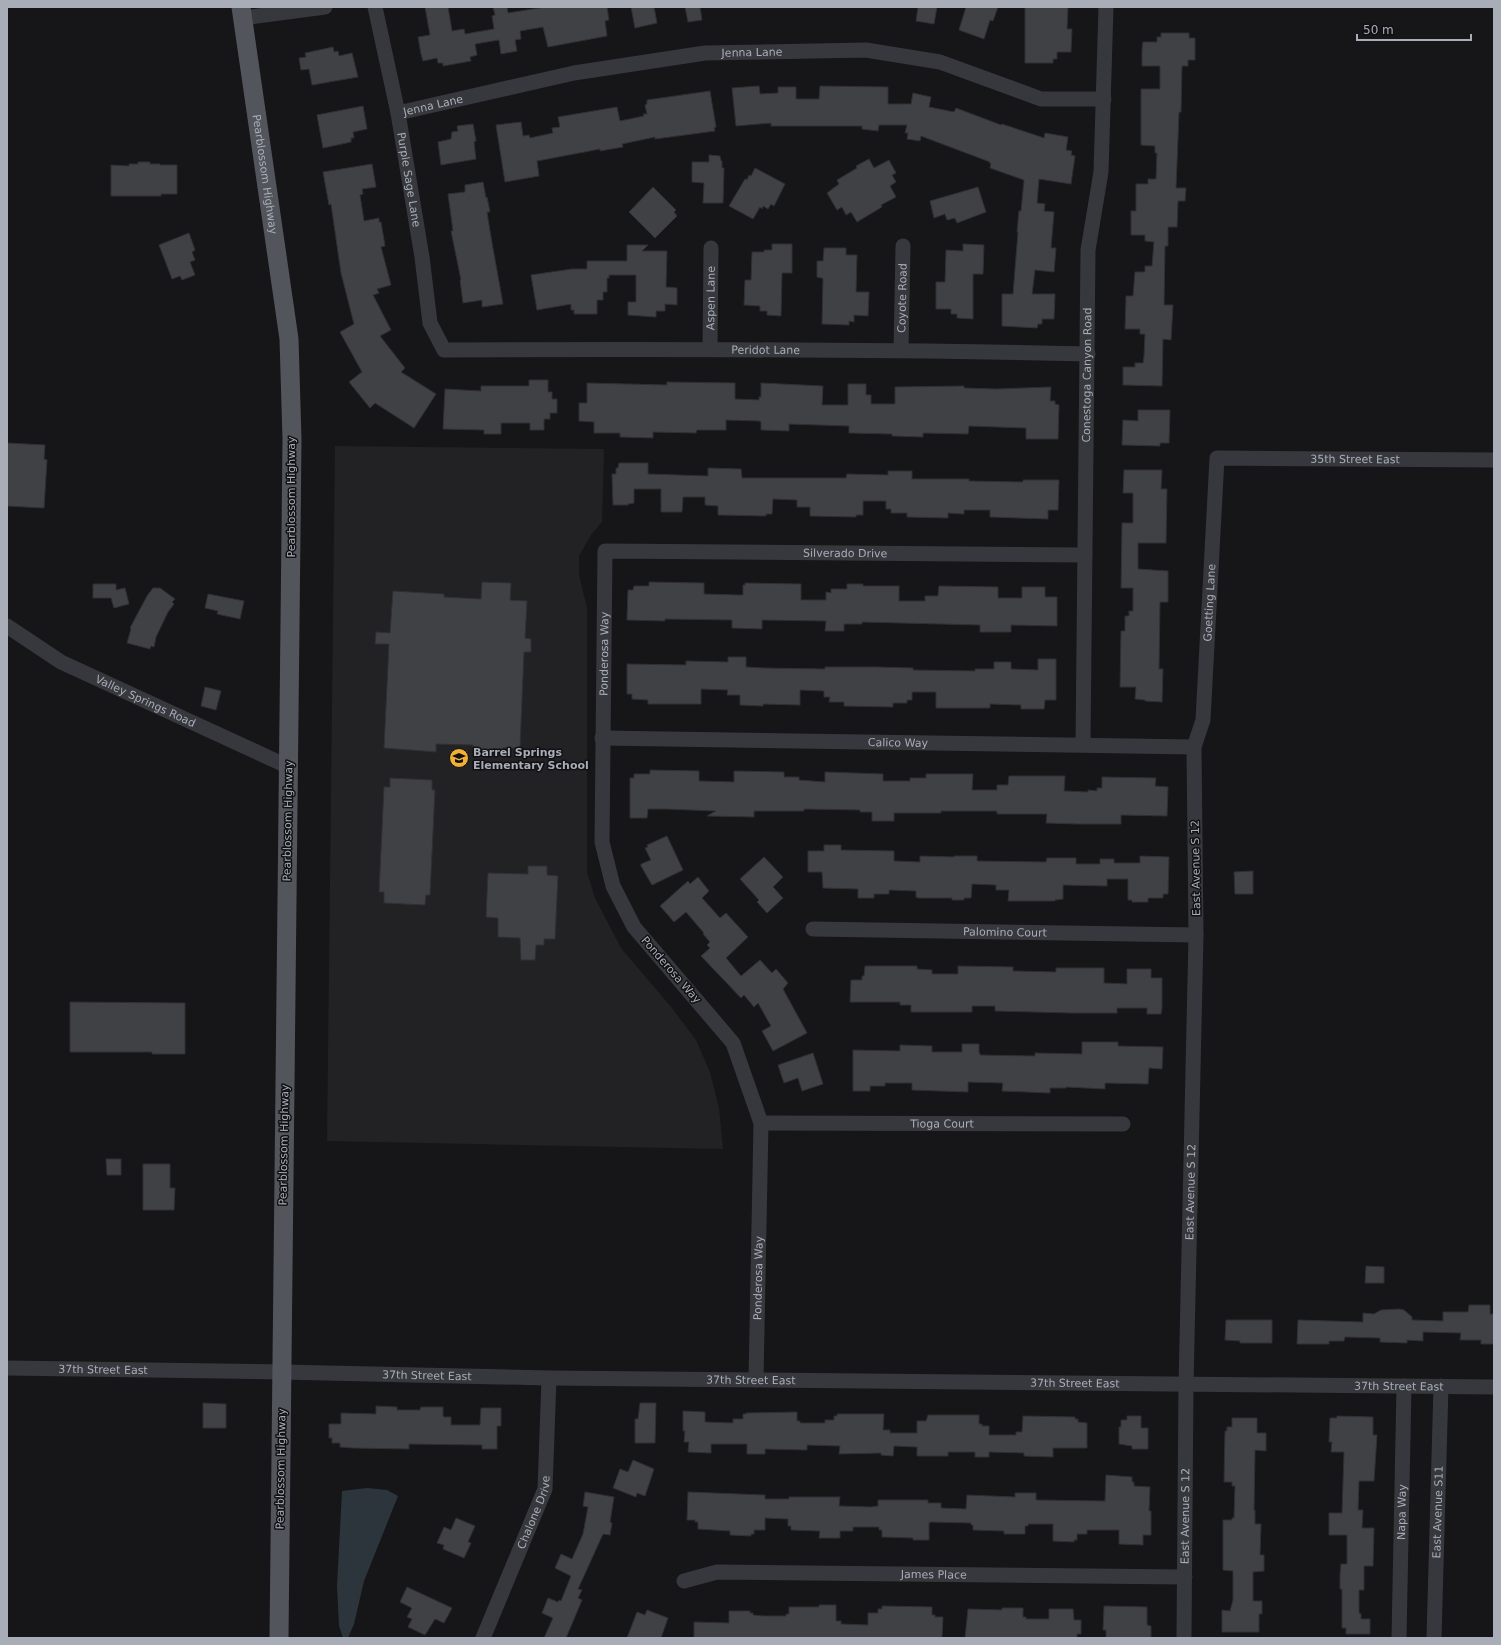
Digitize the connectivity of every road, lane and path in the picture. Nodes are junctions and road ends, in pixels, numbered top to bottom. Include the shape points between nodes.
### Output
1 (325, 7) edge
2 (375, 7) edge
3 (1106, 7) edge
4 (242, 12) edge
5 (1104, 99) junction
6 (398, 114) junction
7 (903, 246) dead end
8 (711, 248) dead end
9 (710, 349) junction
10 (444, 350) joint
11 (901, 350) junction
12 (1088, 354) junction
13 (1217, 458) joint
14 (1494, 460) edge
15 (605, 551) joint
16 (1085, 555) junction
17 (7, 626) edge
18 (602, 738) junction
19 (1083, 744) junction
20 (1194, 746) junction
21 (288, 767) junction
22 (813, 929) dead end
23 (1196, 935) junction
24 (761, 1123) junction
25 (1123, 1124) dead end
26 (7, 1368) edge
27 (282, 1372) junction
28 (549, 1378) junction
29 (756, 1380) junction
30 (1186, 1384) junction
31 (1404, 1386) junction
32 (1441, 1386) junction
33 (1494, 1387) edge
34 (1184, 1577) junction
35 (684, 1581) dead end
36 (279, 1638) edge
37 (483, 1638) edge
38 (1184, 1638) edge
39 (1399, 1638) edge
40 (1434, 1638) edge

1 - 4 street
2 - 6 street, Purple Sage Lane
3 - 5 street, Conestoga Canyon Road
4 - 21 main road, Pearblossom Highway via 289,339 292,438
5 - 6 street, Jenna Lane via 1041,99 940,62 866,50 705,53 574,73
5 - 12 street, Conestoga Canyon Road via 1101,172 1088,250
6 - 10 street, Purple Sage Lane via 422,257 430,323
7 - 11 street, Coyote Road
8 - 9 street, Aspen Lane
9 - 10 street, Peridot Lane
9 - 11 street, Peridot Lane
11 - 12 street, Peridot Lane
12 - 16 street, Conestoga Canyon Road
13 - 14 street, 35th Street East
13 - 20 street, Goetting Lane via 1203,720
15 - 16 street, Silverado Drive
15 - 18 street, Ponderosa Way
16 - 19 street, Conestoga Canyon Road
17 - 21 street, Valley Springs Road via 61,662
18 - 19 street, Calico Way
18 - 24 street, Ponderosa Way via 602,842 613,886 634,927 734,1043
19 - 20 street, Calico Way
20 - 23 street, East Avenue S 12
21 - 27 main road, Pearblossom Highway
22 - 23 street, Palomino Court
23 - 30 street, East Avenue S 12
24 - 25 street, Tioga Court
24 - 29 street, Ponderosa Way
26 - 27 street, 37th Street East
27 - 28 street, 37th Street East
27 - 36 main road, Pearblossom Highway
28 - 29 street, 37th Street East
28 - 37 street, Chalone Drive via 545,1488
29 - 30 street, 37th Street East
30 - 31 street, 37th Street East
30 - 34 street, East Avenue S 12
31 - 32 street, 37th Street East
31 - 39 street, Napa Way
32 - 33 street, 37th Street East
32 - 40 street, East Avenue S11
34 - 35 street, James Place via 717,1572
34 - 38 street, East Avenue S 12

